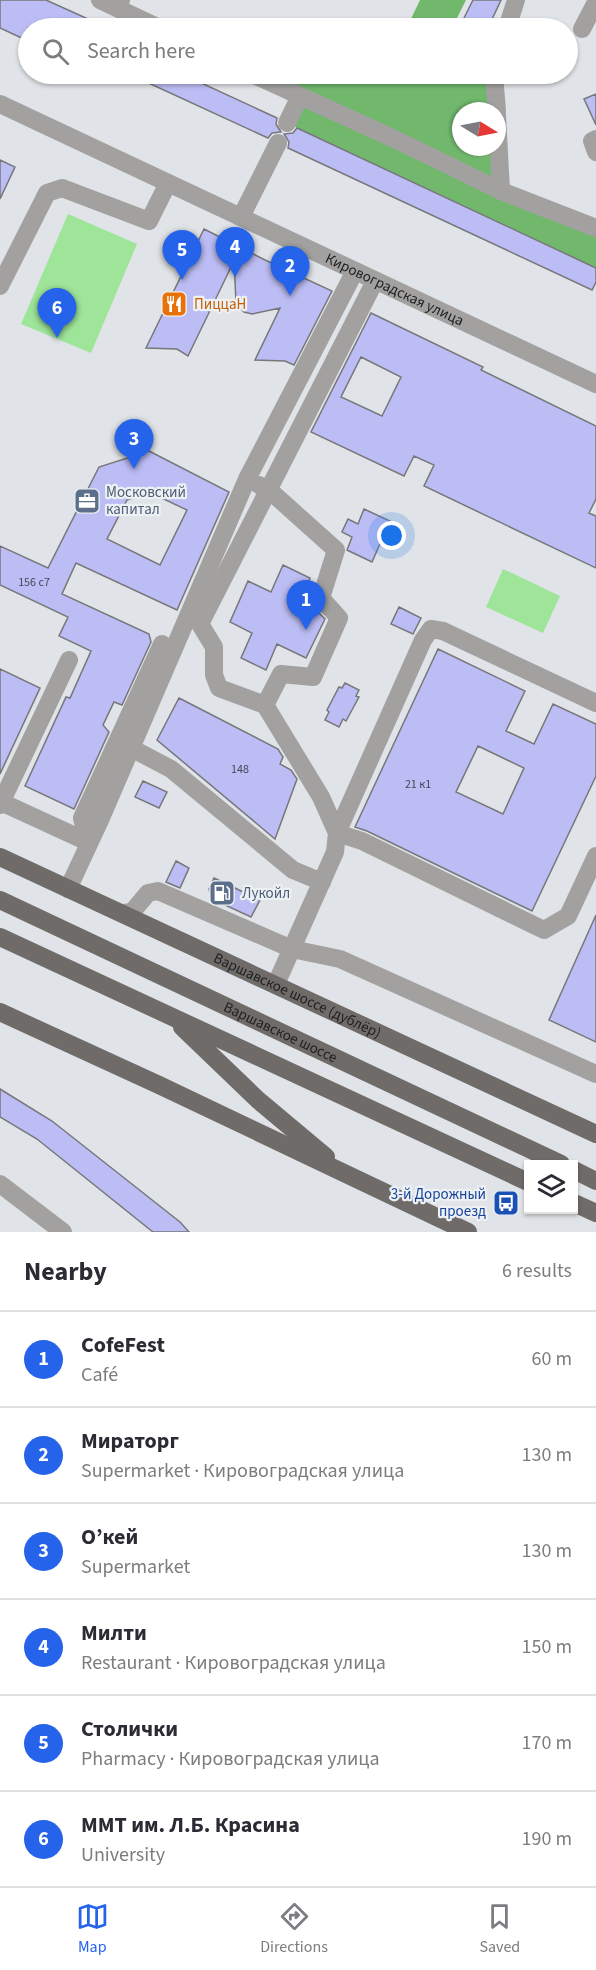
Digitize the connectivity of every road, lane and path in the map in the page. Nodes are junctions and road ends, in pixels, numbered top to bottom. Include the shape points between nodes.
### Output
1 (100, 0) edge
2 (516, 0) edge
3 (119, 4) edge
4 (596, 7) edge
5 (142, 18) edge
6 (510, 18) edge
7 (582, 29) dead end
8 (274, 84) edge
9 (495, 84) edge
10 (300, 96) junction
11 (496, 102) edge
12 (0, 104) edge
13 (287, 123) dead end
14 (596, 139) edge
15 (278, 143) dead end
16 (596, 152) edge
17 (499, 156) edge
18 (168, 183) junction
19 (501, 191) junction
20 (241, 217) junction
21 (596, 228) edge
22 (355, 272) junction
23 (375, 281) junction
24 (0, 286) edge
25 (596, 384) edge
26 (247, 479) junction
27 (269, 490) junction
28 (162, 644) dead end
29 (69, 660) dead end
30 (596, 703) edge
31 (265, 705) junction
32 (131, 748) junction
33 (2, 795) edge
34 (337, 833) junction
35 (88, 842) junction
36 (596, 856) edge
37 (0, 857) edge
38 (322, 882) junction
39 (68, 889) junction
40 (0, 900) edge
41 (123, 913) junction
42 (0, 937) edge
43 (292, 949) junction
44 (276, 984) junction
45 (0, 1012) edge
46 (171, 1017) junction
47 (596, 1074) edge
48 (596, 1134) edge
49 (552, 1160) edge
50 (578, 1172) edge
51 (345, 1174) junction
52 (524, 1180) edge
53 (596, 1181) edge
54 (0, 1184) edge
55 (578, 1205) edge
56 (596, 1214) edge
57 (63, 1232) edge
58 (468, 1232) edge

1 - 3 street
2 - 6 street
3 - 5 street
4 - 7 street
8 - 10 street
9 - 11 street
10 - 13 street
10 - 19 street
12 - 18 street, Кировоградская улица
14 - 16 street via 591,141
15 - 20 street
17 - 19 street
18 - 20 street, Кировоградская улица
18 - 24 street via 149,221 62,188 47,193
19 - 21 street
20 - 22 street, Кировоградская улица
22 - 23 street, Кировоградская улица
22 - 26 street
23 - 25 street, Кировоградская улица
23 - 27 street
26 - 27 street
26 - 32 street
27 - 31 street via 200,624 214,647 214,675 219,688
27 - 31 street via 336,550 321,598 339,618 312,677 281,674
28 - 35 street via 82,818
29 - 33 street
30 - 34 street via 443,631 431,629
31 - 34 street via 321,797
32 - 35 street
32 - 38 street via 171,769 293,870
33 - 35 street
34 - 36 street via 362,841 544,930 568,916
34 - 38 street via 335,852
35 - 39 street
37 - 39 main road, Варшавское шоссе (дублёр)
38 - 43 street
39 - 41 main road, Варшавское шоссе (дублёр)
40 - 49 main road, Варшавское шоссе
41 - 43 street via 132,912 148,893 158,891
41 - 44 main road, Варшавское шоссе (дублёр)
42 - 46 main road
43 - 44 street
43 - 47 street via 340,959
44 - 48 main road, Варшавское шоссе (дублёр)
45 - 51 main road
46 - 51 main road via 258,1100
46 - 52 main road
50 - 53 main road
51 - 58 main road
54 - 57 street
55 - 56 main road

